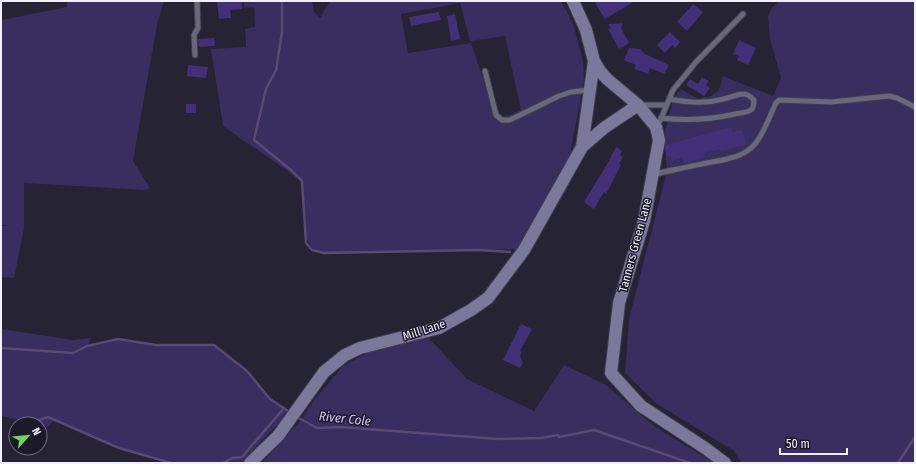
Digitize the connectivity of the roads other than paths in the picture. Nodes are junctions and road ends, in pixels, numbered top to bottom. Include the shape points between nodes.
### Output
1 (197, 1) edge
2 (573, 1) edge
3 (743, 14) dead end
4 (195, 55) dead end
5 (594, 61) junction
6 (485, 71) dead end
7 (589, 90) junction
8 (669, 99) junction
9 (638, 105) junction
10 (666, 105) junction
11 (915, 107) edge
12 (658, 123) junction
13 (582, 147) junction
14 (653, 174) junction
15 (250, 463) edge
16 (725, 463) edge

1 - 4 lane
2 - 5 street via 586,30
3 - 8 lane via 696,62 673,90
5 - 7 street, Mill Lane
5 - 9 street via 607,79
6 - 7 lane via 496,115 502,120 510,120 559,96
7 - 13 street, Mill Lane
8 - 10 lane
8 - 12 lane via 705,102 744,94 754,100 754,106 751,110 709,119
9 - 10 lane
9 - 12 street
9 - 13 street, Mill Lane
10 - 12 lane
11 - 14 lane via 889,96 831,102 779,100 757,143 744,152 715,162
12 - 14 street, Tanners Green Lane via 659,140
13 - 15 street, Mill Lane via 524,250 488,298 439,328 360,348 346,355 324,372 278,436
14 - 16 street, Tanners Green Lane via 644,221 619,303 610,373 642,406

